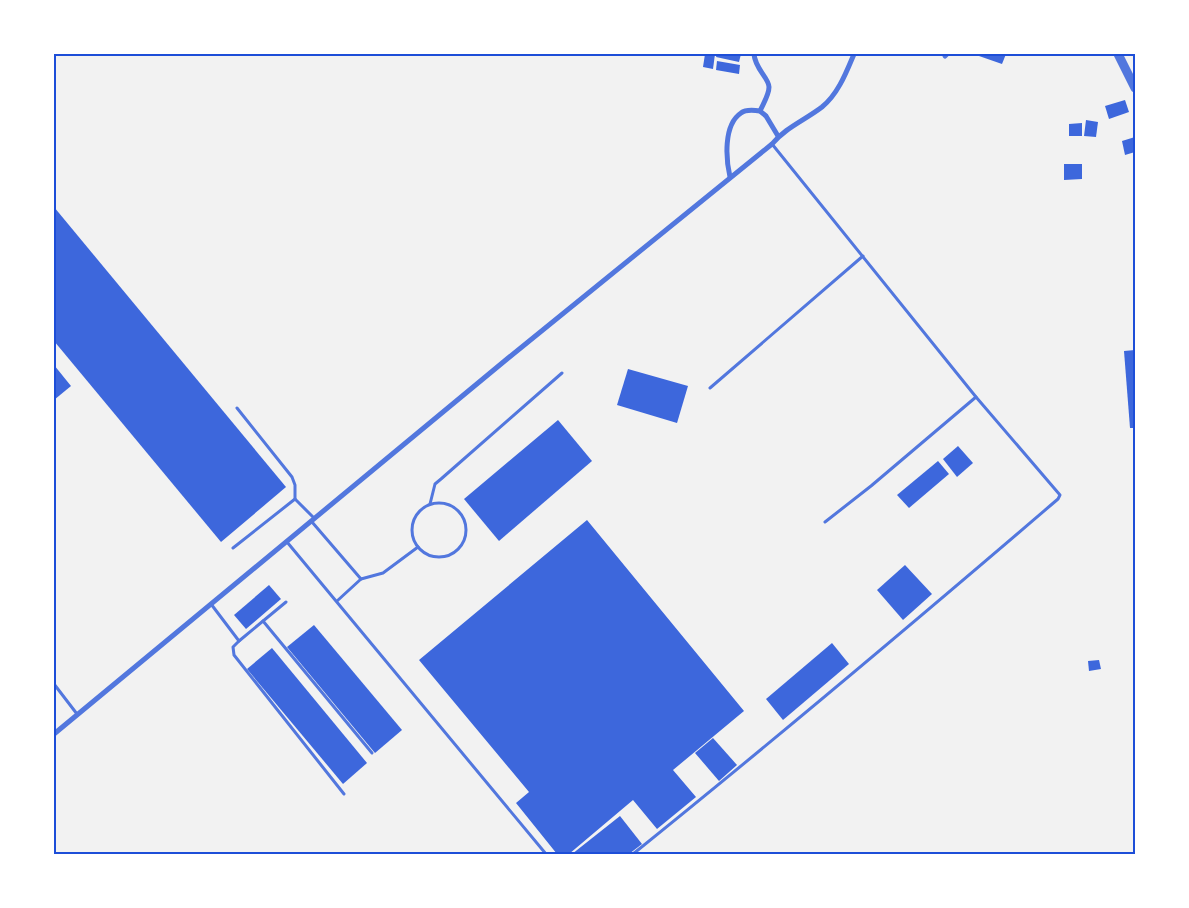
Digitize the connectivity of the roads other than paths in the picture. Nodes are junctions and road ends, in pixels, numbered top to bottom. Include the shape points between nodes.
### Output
1 (754, 54) edge
2 (854, 54) edge
3 (1118, 54) edge
4 (1135, 88) edge
5 (760, 111) junction
6 (778, 136) junction
7 (772, 144) junction
8 (730, 177) junction
9 (863, 256) junction
10 (562, 373) dead end
11 (710, 388) dead end
12 (976, 397) junction
13 (237, 408) dead end
14 (295, 499) junction
15 (430, 504) junction
16 (313, 520) junction
17 (825, 522) dead end
18 (287, 542) junction
19 (233, 548) dead end
20 (418, 548) junction
21 (361, 579) junction
22 (337, 601) junction
23 (286, 602) dead end
24 (211, 604) junction
25 (263, 621) junction
26 (239, 641) junction
27 (54, 684) edge
28 (78, 714) junction
29 (54, 734) edge
30 (372, 753) dead end
31 (344, 794) dead end
32 (546, 854) edge
33 (634, 854) edge

1 - 5 street via 756,65 769,87
2 - 6 street via 842,83 823,106
3 - 4 street
5 - 6 street
5 - 8 street via 740,113 729,131 726,153
6 - 7 street
7 - 8 street
7 - 9 lane
8 - 16 street
9 - 11 lane
9 - 12 lane
10 - 15 lane via 435,484
12 - 17 lane
12 - 33 lane via 1058,491 1058,499
13 - 14 lane via 292,477 296,485
14 - 16 lane
14 - 19 lane
15 - 20 lane via 419,511 413,522 412,536
15 - 20 lane via 443,503 455,508 464,518 465,538 454,554 441,558
16 - 18 street
16 - 21 lane
18 - 22 lane
18 - 24 street
20 - 21 lane via 383,573
21 - 22 lane
22 - 32 lane
23 - 25 lane
24 - 26 lane
24 - 28 street
25 - 26 lane
25 - 30 lane
26 - 31 lane via 233,647 234,655
27 - 28 lane
28 - 29 street

